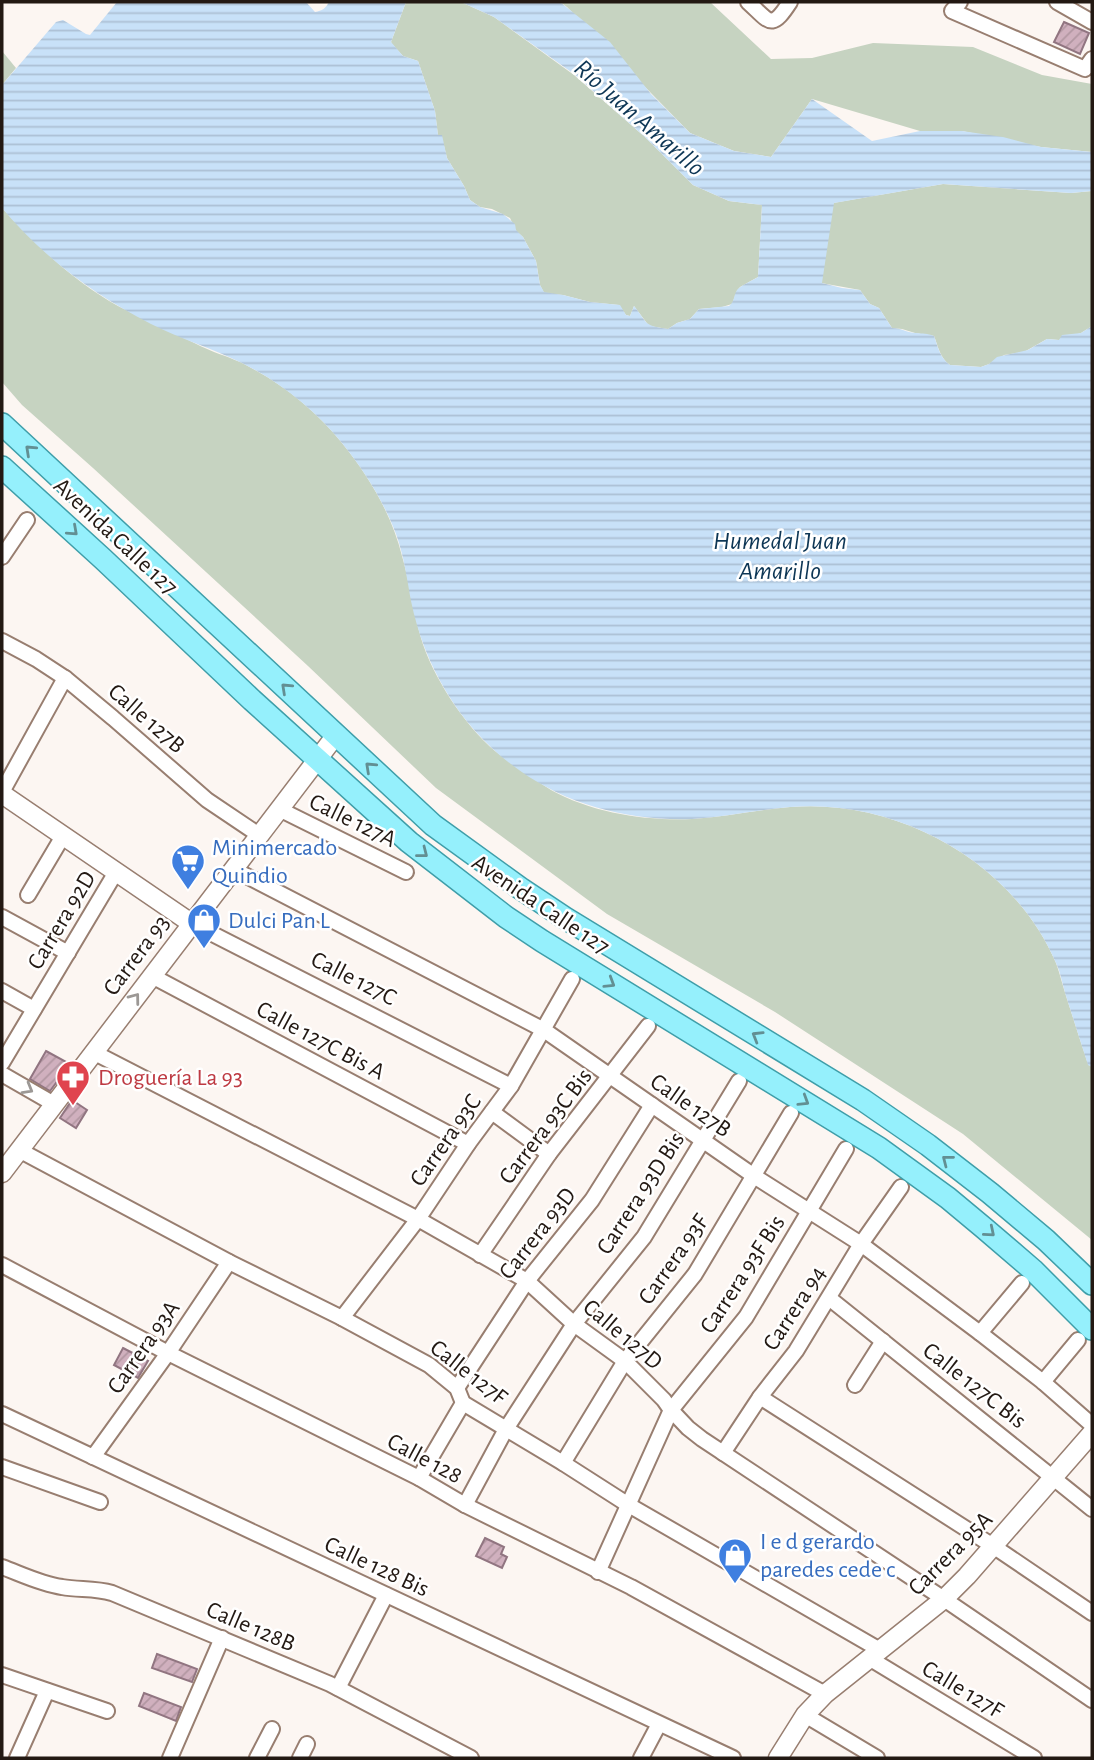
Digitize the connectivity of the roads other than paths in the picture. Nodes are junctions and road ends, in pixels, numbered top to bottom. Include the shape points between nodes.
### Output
1 (748, 2) edge
2 (790, 2) edge
3 (1057, 2) edge
4 (956, 6) edge
5 (1092, 22) edge
6 (1088, 64) edge
7 (2, 424) edge
8 (2, 467) edge
9 (27, 520) dead end
10 (2, 557) edge
11 (2, 640) edge
12 (65, 678) junction
13 (336, 735) junction
14 (317, 760) junction
15 (2, 793) edge
16 (279, 809) junction
17 (259, 835) junction
18 (63, 836) junction
19 (233, 869) junction
20 (116, 872) junction
21 (406, 872) dead end
22 (28, 895) dead end
23 (2, 917) edge
24 (191, 923) junction
25 (68, 953) junction
26 (152, 976) junction
27 (572, 979) dead end
28 (2, 991) edge
29 (34, 1009) junction
30 (648, 1026) dead end
31 (544, 1030) junction
32 (93, 1052) junction
33 (2, 1063) edge
34 (2, 1074) edge
35 (610, 1076) junction
36 (739, 1081) dead end
37 (511, 1086) junction
38 (54, 1104) junction
39 (652, 1105) junction
40 (492, 1112) junction
41 (791, 1113) dead end
42 (702, 1140) junction
43 (468, 1144) junction
44 (846, 1149) dead end
45 (19, 1150) junction
46 (549, 1154) junction
47 (2, 1173) edge
48 (754, 1176) junction
49 (901, 1187) dead end
50 (810, 1212) junction
51 (418, 1219) junction
52 (861, 1244) junction
53 (480, 1255) junction
54 (229, 1262) junction
55 (2, 1265) edge
56 (527, 1281) junction
57 (1022, 1283) dead end
58 (1092, 1284) edge
59 (829, 1298) junction
60 (342, 1318) junction
61 (574, 1324) junction
62 (980, 1333) junction
63 (1085, 1334) edge
64 (883, 1341) junction
65 (168, 1353) junction
66 (625, 1361) junction
67 (1043, 1382) junction
68 (855, 1385) dead end
69 (457, 1388) junction
70 (760, 1397) junction
71 (463, 1403) junction
72 (671, 1410) junction
73 (2, 1414) edge
74 (1092, 1425) edge
75 (506, 1429) junction
76 (1092, 1433) edge
77 (723, 1453) junction
78 (93, 1457) junction
79 (563, 1462) junction
80 (2, 1467) edge
81 (1054, 1477) junction
82 (419, 1478) junction
83 (100, 1502) dead end
84 (627, 1504) junction
85 (465, 1505) junction
86 (1092, 1509) edge
87 (993, 1546) junction
88 (2, 1567) edge
89 (598, 1572) junction
90 (386, 1595) junction
91 (944, 1599) junction
92 (1092, 1613) edge
93 (222, 1638) junction
94 (875, 1654) junction
95 (2, 1675) edge
96 (338, 1688) junction
97 (47, 1691) junction
98 (825, 1694) junction
99 (1092, 1700) edge
100 (107, 1711) dead end
101 (805, 1715) junction
102 (659, 1724) junction
103 (272, 1729) dead end
104 (307, 1744) dead end
105 (17, 1758) edge
106 (170, 1758) edge
107 (257, 1758) edge
108 (300, 1758) edge
109 (471, 1758) edge
110 (641, 1758) edge
111 (733, 1758) edge
112 (778, 1758) edge
113 (877, 1758) edge
114 (1034, 1758) edge

1 - 2 street via 774,21
3 - 5 street
4 - 6 street
13 -> 7 main road, Avenida Calle 127
8 -> 14 main road, Avenida Calle 127
9 - 10 street
11 - 12 street, Calle 127B
12 - 15 street
12 - 17 street, Calle 127B via 207,800
13 - 14 street, Carrera 93
58 -> 13 main road, Avenida Calle 127 via 990,1193 906,1129 574,924 474,856 433,825
14 - 16 street, Carrera 93
14 -> 63 main road, Avenida Calle 127 via 410,842 506,917 794,1095 948,1198 1027,1265
15 - 18 street, Calle 127C
16 - 17 street, Carrera 93
16 - 21 street, Calle 127A
17 - 19 street, Carrera 93
18 - 20 street, Calle 127C
18 - 22 street
19 - 24 street, Carrera 93
19 - 31 street, Calle 127B
20 - 24 street, Calle 127C
20 - 25 street, Carrera 92D
23 - 25 street
24 - 26 street, Carrera 93
24 - 37 street, Calle 127C
25 - 29 street, Carrera 92D
32 -> 26 street, Carrera 93
26 - 43 street, Calle 127C Bis A
27 - 31 street, Carrera 93C
28 - 29 street
29 - 33 street, Carrera 92D
30 - 35 street, Carrera 93C Bis
31 - 35 street, Calle 127B
31 - 37 street, Carrera 93C
32 - 38 street, Carrera 93
32 - 51 street, Calle 127D
34 -> 38 street
35 - 39 street, Calle 127B
35 - 46 street, Carrera 93C Bis
36 - 42 street, Carrera 93D Bis
37 - 40 street, Carrera 93C
38 - 45 street, Carrera 93
39 - 42 street, Calle 127B
39 - 56 street, Carrera 93D via 592,1200
40 - 43 street, Carrera 93C
40 - 46 street
41 - 48 street, Carrera 93F
42 - 48 street, Calle 127B
42 - 61 street, Carrera 93D Bis via 644,1237
43 - 51 street, Carrera 93C
44 - 50 street, Carrera 93F Bis
45 - 47 street, Carrera 93
45 - 54 street, Calle 127F
46 - 53 street, Carrera 93C Bis
48 - 50 street, Calle 127B
48 - 66 street, Carrera 93F via 695,1274
49 - 52 street, Carrera 94
50 - 52 street, Calle 127B
50 - 72 street, Carrera 93F Bis via 746,1317
51 - 53 street, Calle 127D
51 - 60 street, Carrera 93C
52 - 59 street, Carrera 94
52 - 62 street, Calle 127B
53 - 56 street, Calle 127D
54 - 60 street, Calle 127F
54 - 65 street, Carrera 93A
55 - 65 street, Calle 128
56 - 61 street, Calle 127D
56 - 69 street, Carrera 93D
57 - 62 street
59 - 64 street, Calle 127C Bis
59 - 70 street, Carrera 94 via 796,1352
60 - 69 street, Calle 127F via 429,1365
61 - 66 street, Calle 127D
61 - 75 street, Carrera 93D Bis
62 - 67 street, Calle 127B
63 - 67 street
64 - 68 street
64 - 81 street, Calle 127C Bis
65 - 78 street, Carrera 93A
65 - 82 street, Calle 128
66 - 72 street, Calle 127D
66 - 79 street, Carrera 93F
67 - 74 street, Calle 127B
69 - 71 street, Calle 127F
70 - 77 street, Carrera 94
70 - 87 street
71 - 75 street, Calle 127F
71 - 82 street
72 - 77 street, Calle 127D
72 - 84 street, Carrera 93F Bis
73 - 78 street, Calle 128 Bis
75 - 79 street, Calle 127F
75 - 85 street, Carrera 93D Bis
76 - 81 street, Carrera 95A
77 - 91 street, Calle 127D
78 - 90 street, Calle 128 Bis
79 - 84 street, Calle 127F
80 - 83 street
81 - 86 street, Calle 127C Bis
81 - 87 street, Carrera 95A
82 - 85 street, Calle 128
84 - 89 street, Carrera 93F Bis
84 - 94 street, Calle 127F
85 - 89 street, Calle 128
87 - 91 street, Carrera 95A
87 - 92 street
88 - 93 street, Calle 128B via 50,1585 113,1593
89 - 98 street, Calle 128
90 - 96 street
90 - 102 street, Calle 128 Bis
91 - 94 street, Carrera 95A
91 - 99 street, Calle 127D
93 - 96 street, Calle 128B
93 - 106 street
94 - 98 street, Carrera 95A
94 - 114 street, Calle 127F
95 - 97 street
96 - 109 street, Calle 128B
97 - 100 street
97 - 105 street
98 - 101 street, Carrera 95A
101 - 112 street, Carrera 95A
101 - 113 street
102 - 110 street
102 - 111 street, Calle 128 Bis
103 - 107 street
104 - 108 street

